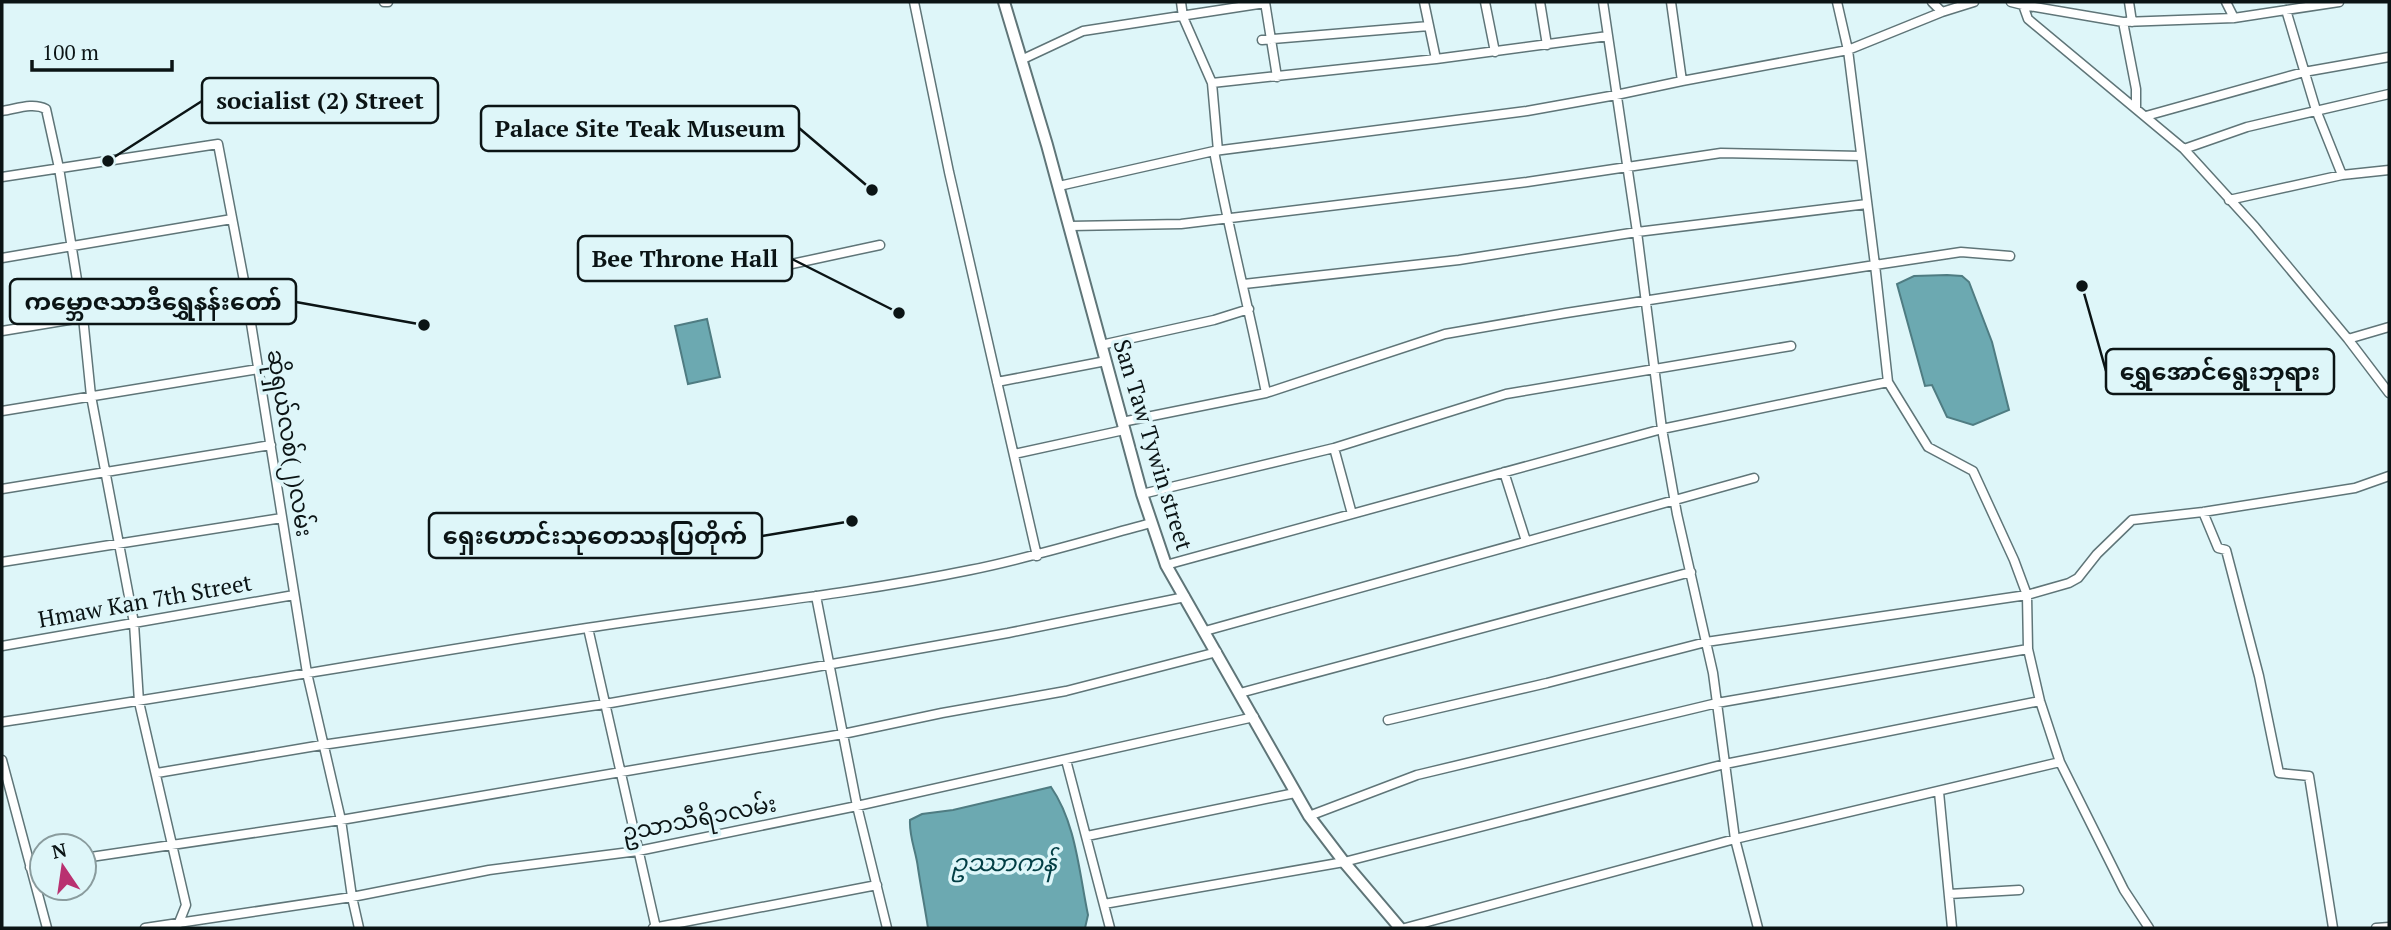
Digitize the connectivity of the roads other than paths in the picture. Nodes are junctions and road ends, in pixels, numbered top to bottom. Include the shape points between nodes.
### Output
1 (914, 2) edge
2 (1004, 2) edge
3 (1181, 2) edge
4 (1265, 2) edge
5 (1424, 2) edge
6 (1485, 2) edge
7 (1541, 2) edge
8 (1603, 2) edge
9 (1671, 2) edge
10 (1837, 2) edge
11 (1932, 2) edge
12 (1974, 2) edge
13 (2011, 2) edge
14 (2129, 2) edge
15 (2226, 2) edge
16 (2339, 2) edge
17 (2023, 5) junction
18 (2286, 10) junction
19 (1942, 12) junction
20 (1183, 17) junction
21 (2234, 18) junction
22 (2127, 22) junction
23 (1429, 26) junction
24 (1608, 36) junction
25 (1266, 39) junction
26 (1547, 45) junction
27 (1848, 50) junction
28 (1495, 52) junction
29 (2389, 57) edge
30 (1436, 59) junction
31 (1021, 60) junction
32 (2304, 72) junction
33 (1277, 77) junction
34 (1682, 81) junction
35 (1212, 83) junction
36 (2389, 94) edge
37 (1616, 95) junction
38 (2136, 108) junction
39 (2316, 110) junction
40 (2, 111) edge
41 (2146, 116) junction
42 (2184, 149) junction
43 (1216, 151) junction
44 (1861, 156) junction
45 (1627, 166) junction
46 (60, 168) junction
47 (2389, 170) edge
48 (2342, 175) junction
49 (2, 177) edge
50 (1059, 186) junction
51 (2229, 200) junction
52 (1867, 204) junction
53 (1226, 217) junction
54 (232, 219) junction
55 (1070, 226) junction
56 (1637, 232) junction
57 (880, 245) dead end
58 (70, 246) junction
59 (2010, 256) dead end
60 (2, 258) edge
61 (787, 265) dead end
62 (1875, 265) junction
63 (1244, 284) junction
64 (245, 286) junction
65 (1646, 300) junction
66 (1249, 309) junction
67 (83, 317) junction
68 (2389, 327) edge
69 (2, 331) edge
70 (2348, 339) junction
71 (1101, 345) junction
72 (1791, 346) dead end
73 (1106, 361) junction
74 (1654, 367) junction
75 (258, 369) junction
76 (997, 382) junction
77 (1888, 382) junction
78 (1266, 393) junction
79 (2389, 393) edge
80 (91, 396) junction
81 (2, 411) edge
82 (1123, 426) junction
83 (1662, 429) junction
84 (271, 445) junction
85 (1334, 448) junction
86 (1014, 454) junction
87 (104, 472) junction
88 (1504, 472) junction
89 (2389, 476) edge
90 (1754, 478) dead end
91 (2, 489) edge
92 (1142, 494) junction
93 (1675, 499) junction
94 (2203, 513) junction
95 (1352, 514) junction
96 (282, 518) junction
97 (1151, 523) junction
98 (1526, 541) junction
99 (120, 544) junction
100 (1037, 556) junction
101 (2, 562) edge
102 (1166, 565) junction
103 (1691, 572) junction
104 (2027, 594) junction
105 (294, 595) junction
106 (817, 596) junction
107 (1185, 597) junction
108 (134, 623) junction
109 (588, 628) junction
110 (1205, 631) junction
111 (1706, 642) junction
112 (2, 646) edge
113 (2028, 649) junction
114 (1217, 652) junction
115 (828, 665) junction
116 (307, 674) junction
117 (1240, 693) junction
118 (2040, 701) junction
119 (139, 702) junction
120 (1717, 702) junction
121 (605, 704) junction
122 (1254, 717) junction
123 (1388, 720) dead end
124 (2, 722) edge
125 (844, 734) junction
126 (322, 745) junction
127 (2, 760) edge
128 (1066, 760) junction
129 (2060, 762) junction
130 (1725, 764) junction
131 (620, 771) junction
132 (157, 773) junction
133 (1939, 792) junction
134 (1295, 793) junction
135 (857, 806) junction
136 (1310, 816) junction
137 (341, 820) junction
138 (1087, 836) junction
139 (1735, 839) junction
140 (174, 845) junction
141 (638, 851) junction
142 (98, 856) edge
143 (28, 859) edge
144 (1344, 862) junction
145 (877, 885) junction
146 (2019, 890) dead end
147 (1949, 894) junction
148 (352, 897) junction
149 (40, 902) edge
150 (1104, 904) junction
151 (178, 926) edge
152 (2389, 927) edge
153 (47, 928) edge
154 (145, 928) edge
155 (359, 928) edge
156 (655, 928) edge
157 (887, 928) edge
158 (1110, 928) edge
159 (1402, 928) edge
160 (1758, 928) edge
161 (1952, 928) edge
162 (2149, 928) edge
163 (2333, 928) edge
164 (2376, 928) edge

1 - 76 street
2 - 31 street, San Taw Tywin street
3 - 20 street
4 - 20 street
4 - 25 street
5 - 23 street
6 - 28 street
7 - 26 street
8 - 24 street
9 - 34 street
10 - 27 street
11 - 19 street
12 - 19 street
13 - 17 street
14 - 22 street
15 - 21 street
16 - 18 street
17 - 22 street
17 - 38 street via 2028,19
18 - 21 street
18 - 32 street
19 - 27 street
20 - 31 street via 1083,31
20 - 35 street
21 - 22 street
22 - 38 street
23 - 25 street
23 - 30 street
24 - 26 street
24 - 37 street
25 - 33 street
26 - 28 street
27 - 34 street
27 - 44 street
28 - 30 street
29 - 32 street
30 - 33 street
31 - 50 street, San Taw Tywin street
32 - 39 street
32 - 41 street
33 - 35 street
34 - 37 street
35 - 43 street
36 - 39 street
37 - 43 street via 1527,111
37 - 45 street
38 - 41 street
39 - 42 street
39 - 48 street
40 - 46 street via 34,106 46,109
41 - 42 street
42 - 51 street
43 - 50 street
43 - 53 street
44 - 45 street via 1721,153
44 - 52 street
45 - 53 street
45 - 56 street
46 - 49 street, ဆိုရှယ်လစ်(၂)လမ်း
46 - 54 street, ဆိုရှယ်လစ်(၂)လမ်း via 218,144
46 - 58 street
47 - 48 street
48 - 51 street
50 - 55 street, San Taw Tywin street
51 - 70 street
52 - 56 street
52 - 62 street
53 - 55 street via 1181,224
53 - 63 street
54 - 58 street
54 - 64 street, ဆိုရှယ်လစ်(၂)လမ်း
55 - 71 street, San Taw Tywin street
56 - 63 street via 1458,260
56 - 65 street
57 - 61 street
58 - 60 street
58 - 67 street
59 - 62 street via 1961,252
62 - 65 street
62 - 77 street
63 - 66 street
64 - 67 street
64 - 75 street, ဆိုရှယ်လစ်(၂)လမ်း
65 - 74 street
65 - 78 street via 1444,334
66 - 71 street
66 - 78 street
67 - 69 street
67 - 80 street
68 - 70 street
70 - 79 street
71 - 73 street, San Taw Tywin street
72 - 74 street
73 - 76 street
73 - 82 street, San Taw Tywin street
74 - 83 street
74 - 85 street via 1506,394
75 - 80 street
75 - 84 street, ဆိုရှယ်လစ်(၂)လမ်း
76 - 86 street
77 - 83 street
77 - 104 street via 1928,447 1973,471
78 - 82 street
80 - 81 street
80 - 87 street
82 - 86 street
82 - 92 street, San Taw Tywin street
83 - 88 street
83 - 93 street
84 - 87 street
84 - 96 street, ဆိုရှယ်လစ်(၂)လမ်း
85 - 92 street
85 - 95 street
86 - 100 street
87 - 91 street
87 - 99 street
88 - 95 street
88 - 98 street
89 - 94 street via 2355,488
90 - 93 street
92 - 97 street, San Taw Tywin street
93 - 98 street
93 - 103 street
94 - 104 street via 2132,520 2078,578
94 - 163 street via 2218,548 2226,550 2279,773 2309,776
95 - 102 street
96 - 99 street
96 - 105 street, ဆိုရှယ်လစ်(၂)လမ်း
97 - 100 street
97 - 102 street, San Taw Tywin street
98 - 110 street
99 - 101 street
99 - 108 street
100 - 106 street
102 - 107 street, San Taw Tywin street
103 - 111 street
103 - 117 street
104 - 111 street
104 - 113 street
105 - 108 street, Hmaw Kan 7th Street
105 - 116 street, ဆိုရှယ်လစ်(၂)လမ်း
106 - 109 street
106 - 115 street
107 - 110 street, San Taw Tywin street
107 - 115 street
108 - 112 street, Hmaw Kan 7th Street
108 - 119 street
109 - 116 street
109 - 121 street
110 - 114 street, San Taw Tywin street
111 - 120 street
111 - 123 street
113 - 118 street
113 - 120 street
114 - 117 street, San Taw Tywin street
114 - 125 street via 1066,691
115 - 121 street
115 - 125 street
116 - 119 street
116 - 126 street, ဆိုရှယ်လစ်(၂)လမ်း
117 - 122 street, San Taw Tywin street
118 - 129 street
118 - 130 street
119 - 124 street
119 - 132 street
120 - 130 street
120 - 136 street via 1417,775
121 - 126 street
121 - 131 street
122 - 128 street, ဥသာသီရိ၁လမ်း
122 - 134 street, San Taw Tywin street
125 - 131 street
125 - 135 street
126 - 132 street
126 - 137 street, ဆိုရှယ်လစ်(၂)လမ်း
127 - 143 street
128 - 135 street, ဥသာသီရိ၁လမ်း
128 - 138 street
129 - 133 street
129 - 162 street via 2124,890
130 - 139 street
130 - 144 street
131 - 137 street
131 - 141 street
132 - 140 street
133 - 139 street
133 - 147 street
134 - 136 street, San Taw Tywin street
134 - 138 street
135 - 141 street, ဥသာသီရိ၁လမ်း
135 - 145 street
136 - 144 street, San Taw Tywin street
137 - 140 street
137 - 148 street, ဆိုရှယ်လစ်(၂)လမ်း
138 - 150 street
139 - 159 street
139 - 160 street
140 - 142 street
140 - 151 street via 186,905
141 - 148 street, ဥသာသီရိ၁လမ်း via 489,870
141 - 156 street
144 - 150 street
144 - 159 street, San Taw Tywin street
145 - 156 street
145 - 157 street
146 - 147 street
147 - 161 street
148 - 151 street, ဥသာသီရိ၁လမ်း
148 - 155 street, ဆိုရှယ်လစ်(၂)လမ်း
149 - 153 street
150 - 158 street
151 - 154 street, ဥသာသီရိ၁လမ်း
152 - 164 street

